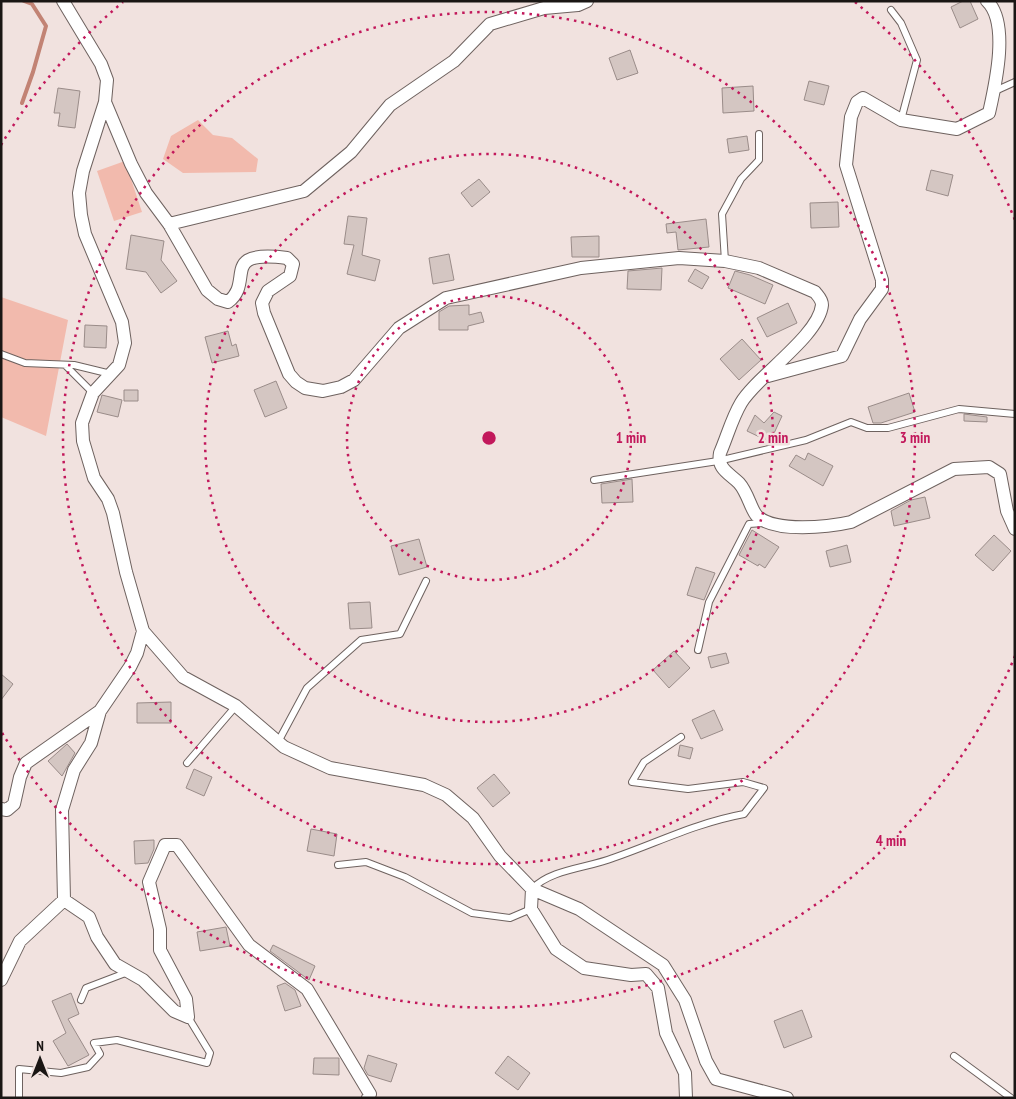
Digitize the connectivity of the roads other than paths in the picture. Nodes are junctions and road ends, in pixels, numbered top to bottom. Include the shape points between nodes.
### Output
1 (63, 1) edge
2 (587, 1) edge
3 (987, 1) edge
4 (891, 10) dead end
5 (1015, 82) edge
6 (994, 92) junction
7 (105, 102) junction
8 (901, 120) junction
9 (758, 134) dead end
10 (169, 224) junction
11 (725, 261) junction
12 (1, 354) edge
13 (65, 365) junction
14 (111, 374) junction
15 (766, 377) junction
16 (93, 393) junction
17 (1015, 414) edge
18 (718, 461) junction
19 (594, 480) dead end
20 (766, 523) junction
21 (1015, 529) edge
22 (426, 581) dead end
23 (143, 632) junction
24 (698, 650) dead end
25 (236, 706) junction
26 (100, 711) junction
27 (681, 737) dead end
28 (278, 742) junction
29 (186, 763) dead end
30 (1, 809) edge
31 (338, 865) dead end
32 (532, 889) junction
33 (64, 900) junction
34 (531, 909) junction
35 (129, 972) junction
36 (1, 980) edge
37 (81, 1000) dead end
38 (188, 1017) junction
39 (954, 1056) dead end
40 (371, 1097) edge
41 (20, 1098) edge
42 (686, 1098) edge
43 (787, 1098) edge
44 (1011, 1098) edge

1 - 7 street via 101,64 107,80
2 - 10 street via 578,5 544,8 490,24 454,61 390,105 351,152 304,191
3 - 6 street via 992,6 999,36
4 - 8 lane via 916,60
5 - 6 lane
6 - 8 street via 989,113 957,129
7 - 10 street via 146,193
7 - 14 street via 79,193 85,234 122,322 125,343 119,366
8 - 15 street via 864,98 857,102 850,127 846,165 867,224 882,289 860,319 842,356
9 - 11 lane via 759,160 741,179 722,214
10 - 11 street via 207,290 218,299 228,302 234,298 240,272 253,257 287,258 293,264 290,276 263,298 264,313 289,374 305,388 323,390 341,387 354,380 399,328 446,298 614,263 679,258
11 - 15 street via 759,268 815,292 821,300 819,315
12 - 13 lane via 25,363
13 - 14 lane
13 - 16 lane
14 - 16 street
15 - 18 street via 741,403
16 - 23 street via 82,423 83,442 94,478 108,499 113,514
17 - 18 lane via 958,409 888,428 867,428 851,422 806,440
18 - 19 lane
18 - 20 street via 724,472 743,488 755,514
20 - 21 street via 827,527 851,522 954,469 973,466 989,467 1000,474 1007,510
20 - 24 lane via 749,524 709,602
22 - 28 lane via 400,634 361,640 307,688
23 - 25 street via 184,677
23 - 26 street via 130,667
25 - 28 street
25 - 29 lane
26 - 30 street via 30,758 20,777 14,804 7,810
26 - 33 street via 92,743 74,770 62,810
27 - 32 lane via 644,762 632,782 688,789 743,782 764,788 744,814 712,820 612,859 541,879
28 - 32 street via 330,768 424,785 446,795 473,818 500,856
31 - 34 lane via 366,862 405,877 472,913 510,918
32 - 34 street
32 - 43 street via 579,909 663,965 685,1000 706,1061 716,1079
33 - 35 street via 88,918 115,964
33 - 36 street via 20,941
34 - 42 street via 556,949 584,968 646,974 658,988 666,1033 685,1073
35 - 37 lane via 86,988
35 - 38 street via 143,980 174,1011
38 - 40 street via 186,999 160,950 160,929 149,882 165,845 177,845 249,945 307,989
38 - 41 lane via 210,1053 207,1063 117,1040 94,1043 100,1054 88,1067 60,1073 19,1069
39 - 44 lane

